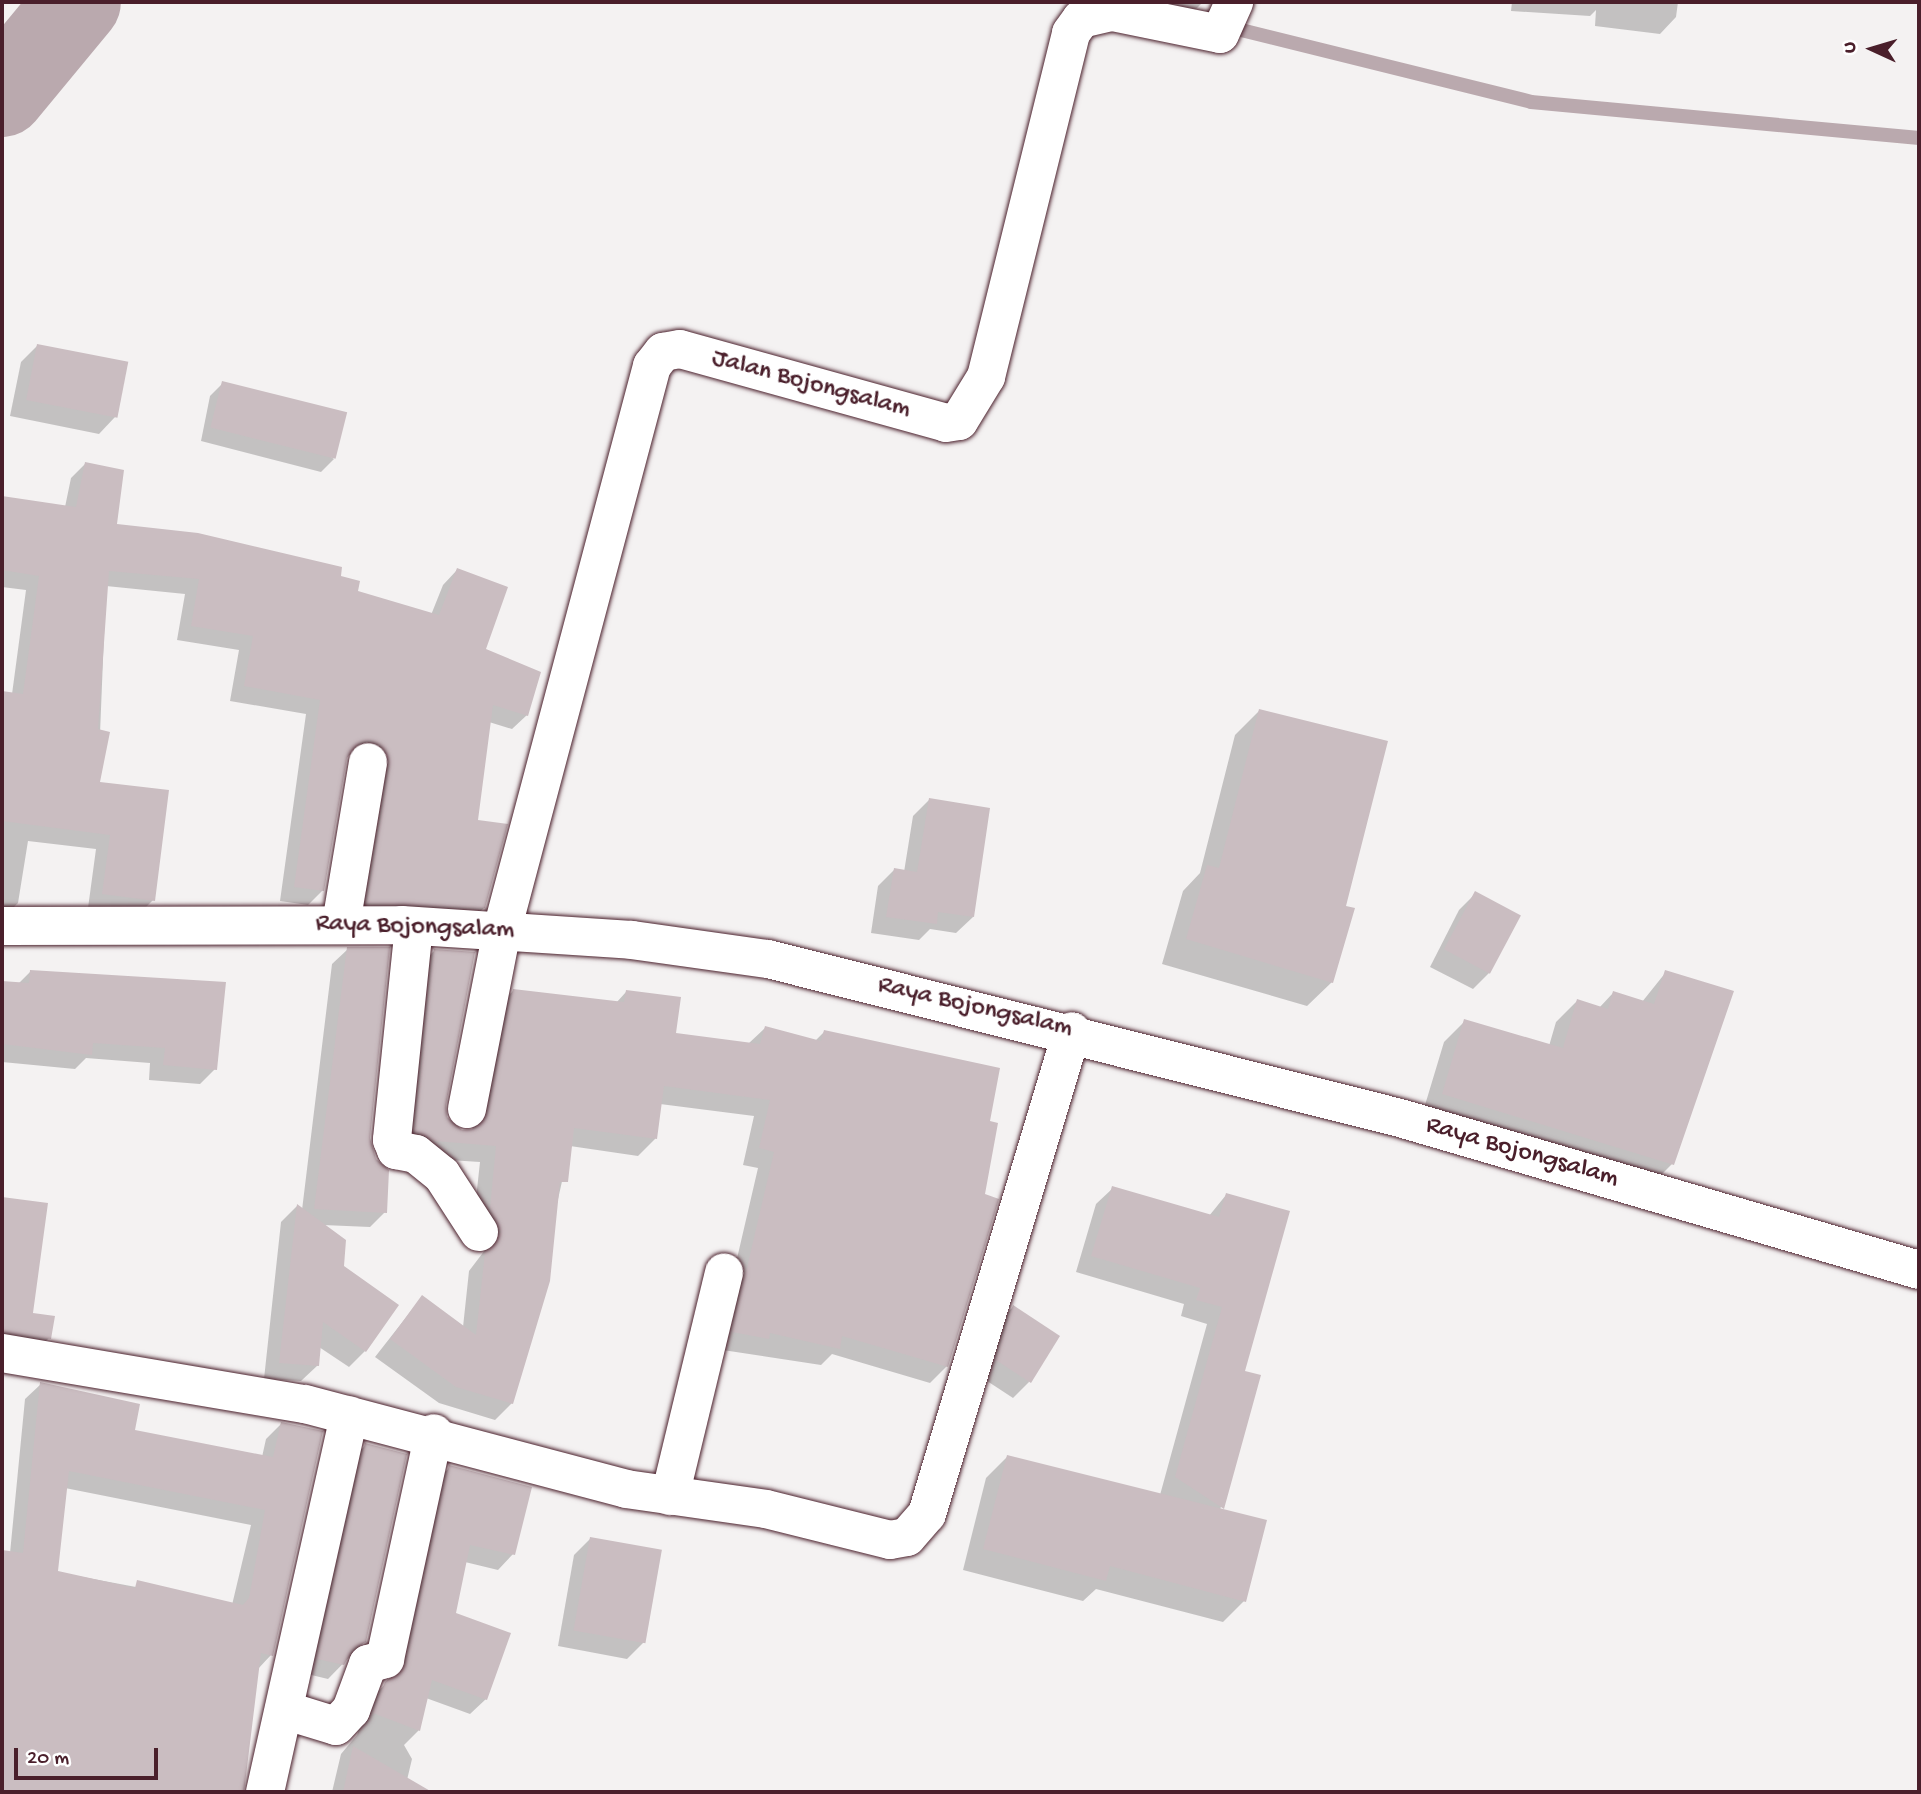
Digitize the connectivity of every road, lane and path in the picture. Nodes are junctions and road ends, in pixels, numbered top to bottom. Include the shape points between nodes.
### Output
1 (1229, 13) edge
2 (368, 762) dead end
3 (341, 924) junction
4 (2, 926) edge
5 (414, 926) junction
6 (502, 930) junction
7 (1072, 1031) junction
8 (467, 1109) dead end
9 (479, 1233) dead end
10 (1919, 1269) edge
11 (724, 1272) dead end
12 (2, 1353) edge
13 (349, 1415) junction
14 (434, 1433) junction
15 (670, 1496) junction
16 (284, 1710) junction
17 (265, 1792) edge

1 - 6 street, Jalan Bojongsalam via 1112,12 1081,19 1071,33 986,377 959,421 946,423 680,349 663,352 652,366
2 - 3 street
3 - 4 street, Raya Bojongsalam
3 - 5 street, Raya Bojongsalam
5 - 6 street, Raya Bojongsalam
5 - 9 street via 392,1140 396,1150 416,1154 442,1175
6 - 7 street, Raya Bojongsalam via 768,958
6 - 8 street
7 - 10 street, Raya Bojongsalam via 1400,1118
7 - 15 street via 920,1528 890,1540 766,1510
11 - 15 street
12 - 13 street
13 - 14 street
13 - 16 street
14 - 15 street
14 - 16 street via 385,1659 368,1664 351,1710 336,1726
16 - 17 street

